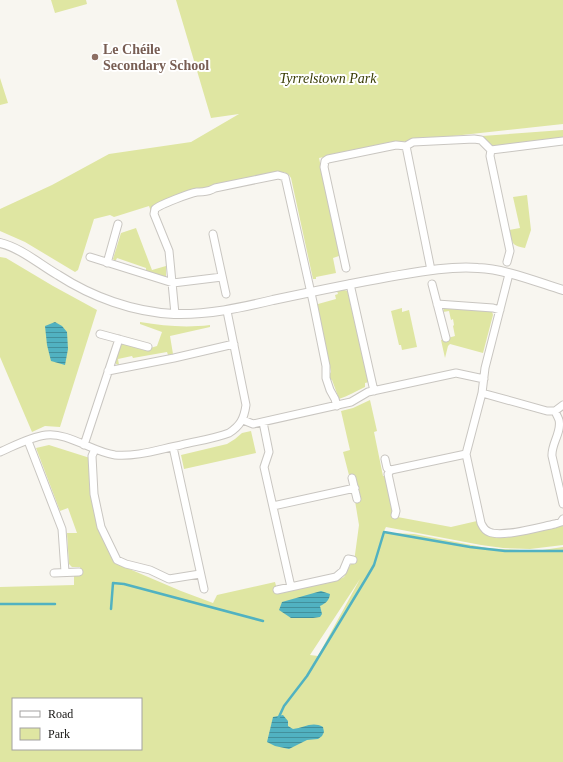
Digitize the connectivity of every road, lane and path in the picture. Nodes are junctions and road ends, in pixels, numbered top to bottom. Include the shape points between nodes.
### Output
1 (563, 141) edge
2 (406, 146) junction
3 (491, 150) junction
4 (118, 224) dead end
5 (213, 234) dead end
6 (0, 243) edge
7 (90, 257) dead end
8 (107, 262) junction
9 (507, 262) dead end
10 (346, 268) dead end
11 (431, 270) junction
12 (509, 274) junction
13 (222, 277) junction
14 (173, 283) junction
15 (350, 284) junction
16 (432, 284) dead end
17 (563, 290) edge
18 (311, 292) junction
19 (226, 294) dead end
20 (437, 304) junction
21 (500, 310) junction
22 (227, 311) junction
23 (175, 314) junction
24 (100, 334) dead end
25 (446, 338) dead end
26 (118, 339) junction
27 (234, 344) junction
28 (148, 348) dead end
29 (108, 370) junction
30 (484, 380) junction
31 (374, 391) junction
32 (482, 393) junction
33 (563, 405) edge
34 (336, 406) junction
35 (555, 411) junction
36 (243, 420) junction
37 (262, 422) junction
38 (28, 440) junction
39 (84, 445) junction
40 (173, 447) junction
41 (95, 449) junction
42 (0, 452) edge
43 (466, 454) junction
44 (385, 459) dead end
45 (391, 470) junction
46 (352, 478) dead end
47 (355, 488) junction
48 (357, 499) dead end
49 (563, 504) edge
50 (273, 506) junction
51 (395, 515) dead end
52 (563, 519) edge
53 (353, 560) dead end
54 (65, 572) junction
55 (79, 572) dead end
56 (54, 573) dead end
57 (200, 574) junction
58 (291, 587) junction
59 (204, 589) dead end
60 (277, 590) dead end

1 - 3 street
2 - 3 street via 413,142 474,139 481,140
2 - 10 street via 396,144 325,161 324,167
2 - 11 street
3 - 9 street via 490,156 510,250
4 - 8 street
5 - 13 street
6 - 23 street via 14,248 97,296 138,309
7 - 8 street
8 - 14 street
11 - 12 street via 480,268
11 - 15 street
12 - 17 street
12 - 21 street
13 - 14 street
13 - 19 street
14 - 18 street via 169,251 154,214 157,206 196,192 203,193 215,188 282,175 287,181
14 - 23 street
15 - 18 street
15 - 31 street
16 - 20 street
18 - 22 street
18 - 34 street via 326,366 326,378
20 - 21 street
20 - 25 street
21 - 30 street
22 - 23 street
22 - 27 street
24 - 26 street
26 - 28 street
26 - 29 street
27 - 29 street
27 - 36 street via 246,399
29 - 39 street
30 - 31 street via 456,373
30 - 32 street
31 - 34 street via 352,402
32 - 35 street
32 - 43 street
33 - 35 street
34 - 37 street
35 - 49 street via 559,426 552,456
36 - 37 street via 253,424
36 - 40 street via 228,433
37 - 50 street via 270,452 264,467
38 - 39 street via 56,435
38 - 42 street
38 - 54 street via 62,529
39 - 41 street
40 - 41 street via 130,455 115,455
40 - 57 street
41 - 57 street via 92,456 94,494 101,527 117,560 169,579
43 - 45 street
43 - 52 street via 484,529 490,533 503,534 555,524
44 - 45 street via 387,468
45 - 51 street via 388,474
46 - 47 street
47 - 48 street
47 - 50 street
50 - 58 street
53 - 58 street via 348,560 343,571 336,577
54 - 55 street
54 - 56 street
57 - 59 street
58 - 60 street

